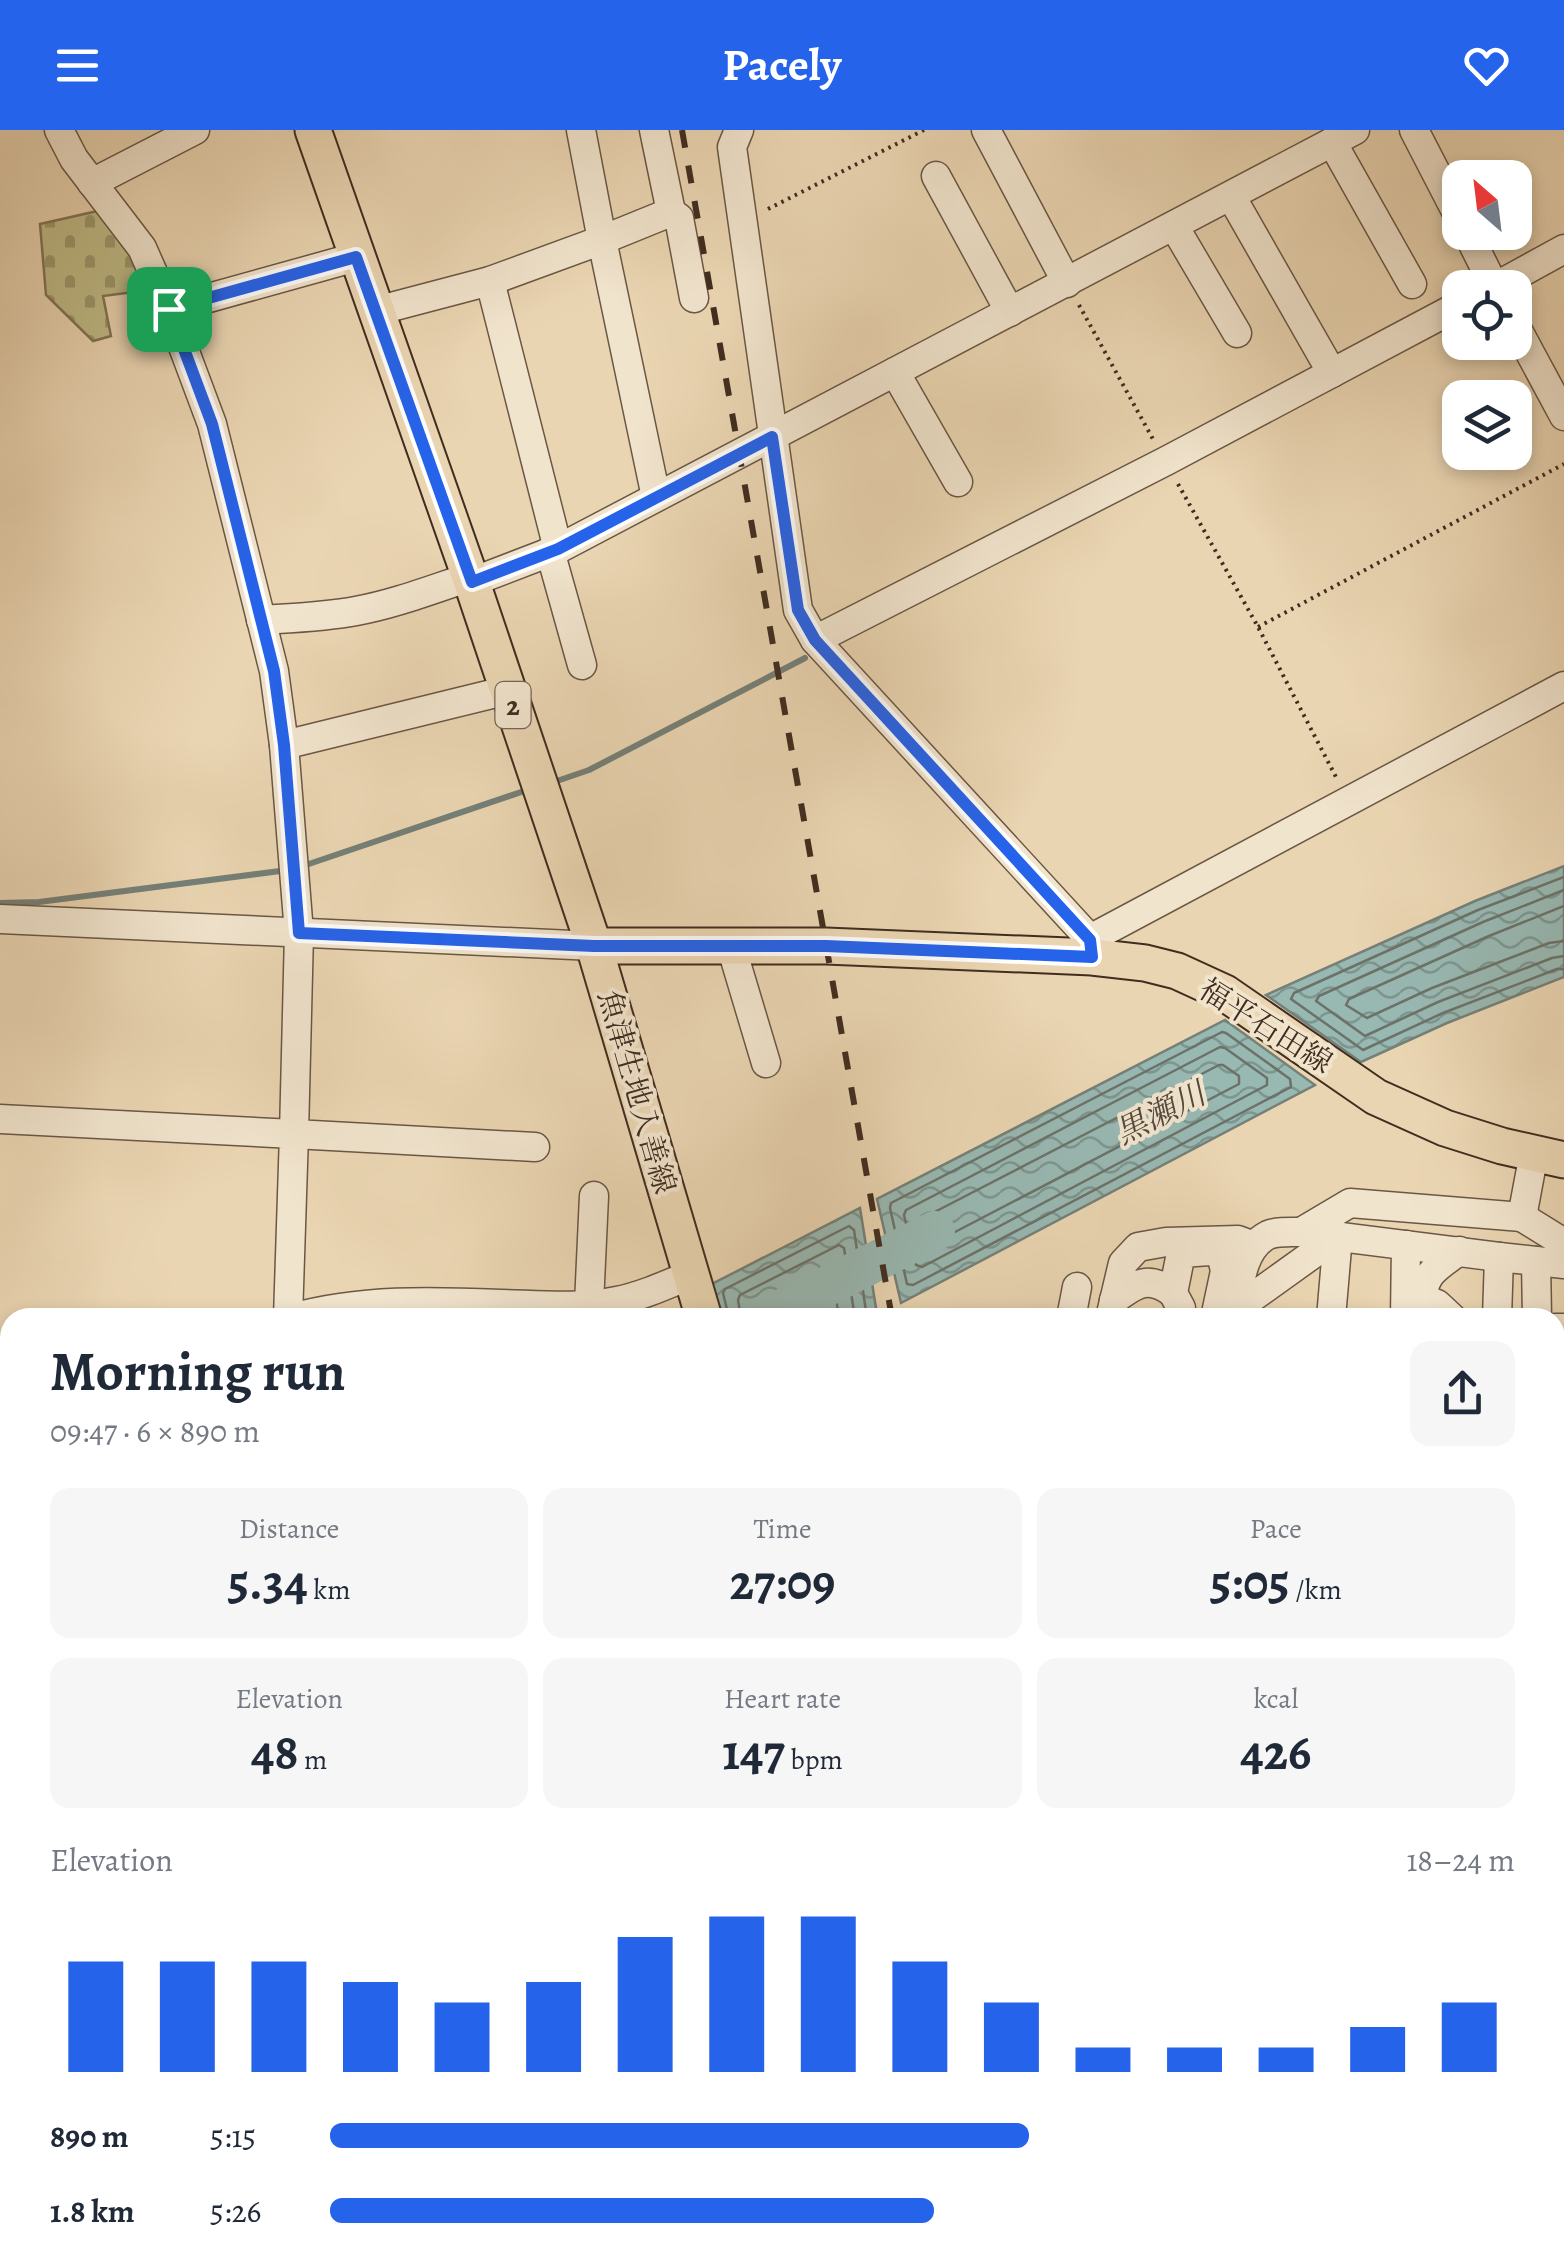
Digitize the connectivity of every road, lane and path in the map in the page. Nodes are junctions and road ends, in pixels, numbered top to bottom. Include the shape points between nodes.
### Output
1 (59, 130) edge
2 (196, 130) edge
3 (313, 130) edge
4 (581, 130) edge
5 (654, 130) edge
6 (738, 130) edge
7 (924, 130) edge
8 (986, 130) edge
9 (1414, 130) edge
10 (1344, 136) edge
11 (936, 176) dead end
12 (92, 183) junction
13 (1442, 185) edge
14 (1232, 196) junction
15 (671, 212) junction
16 (741, 223) junction
17 (1174, 226) junction
18 (602, 240) junction
19 (1564, 249) edge
20 (356, 257) junction
21 (1525, 270) edge
22 (490, 281) junction
23 (1066, 283) junction
24 (1412, 284) dead end
25 (694, 298) dead end
26 (169, 309) junction
27 (376, 312) junction
28 (1010, 312) junction
29 (1442, 315) edge
30 (1236, 333) dead end
31 (1532, 357) edge
32 (895, 372) junction
33 (1332, 373) junction
34 (1564, 416) edge
35 (772, 437) junction
36 (1564, 464) edge
37 (958, 482) dead end
38 (656, 497) junction
39 (554, 550) junction
40 (471, 579) junction
41 (262, 620) junction
42 (815, 640) junction
43 (582, 665) dead end
44 (1564, 686) edge
45 (508, 690) junction
46 (284, 745) junction
47 (1348, 801) junction
48 (0, 919) edge
49 (299, 933) junction
50 (594, 946) junction
51 (731, 946) junction
52 (1091, 948) junction
53 (766, 1063) dead end
54 (0, 1119) edge
55 (294, 1134) junction
56 (535, 1147) dead end
57 (1549, 1157) edge
58 (594, 1196) dead end
59 (1522, 1217) junction
60 (1301, 1232) junction
61 (1338, 1236) junction
62 (1564, 1243) edge
63 (1406, 1245) junction
64 (1254, 1246) junction
65 (1459, 1252) junction
66 (1499, 1256) junction
67 (1550, 1262) edge
68 (1077, 1287) dead end
69 (696, 1293) edge
70 (589, 1304) junction
71 (1177, 1305) edge
72 (290, 1308) edge
73 (338, 1308) edge
74 (1073, 1308) edge
75 (1112, 1308) edge
76 (1113, 1308) edge
77 (1228, 1308) edge
78 (1230, 1308) edge
79 (1238, 1308) edge
80 (1332, 1308) edge
81 (1405, 1308) edge
82 (1441, 1308) edge
83 (1497, 1308) edge
84 (1540, 1308) edge

1 - 12 street
2 - 12 street
3 - 20 main road, 魚津生地入善線 / 2
4 - 18 street
5 - 15 street
6 - 16 street via 732,147
7 - 16 path
8 - 23 street
9 - 13 street
10 - 14 street
10 - 24 street
11 - 28 street
12 - 26 street via 142,248
14 - 17 street
14 - 33 street
15 - 18 street
15 - 25 street via 679,218
16 - 35 street
17 - 23 street
17 - 30 street
18 - 22 street
18 - 38 street
19 - 21 street
20 - 26 street
20 - 27 main road, 魚津生地入善線 / 2
22 - 27 street
22 - 39 street
23 - 28 street
26 - 41 street via 212,424
27 - 40 main road, 魚津生地入善線 / 2
28 - 32 street
29 - 33 street
31 - 34 street
32 - 35 street
32 - 37 street
33 - 42 street
35 - 38 street
35 - 42 street via 798,610
36 - 47 path via 1258,627
38 - 39 street
39 - 40 street
39 - 43 street
40 - 41 street via 360,611
40 - 45 main road, 魚津生地入善線 / 2
41 - 46 street
42 - 52 street
44 - 47 street
45 - 46 street
45 - 50 main road, 魚津生地入善線 / 2
46 - 49 street
47 - 52 street
48 - 49 street
49 - 50 street
49 - 55 street
50 - 51 main road, 福平石田線
50 - 69 main road, 魚津生地入善線 / 2
51 - 52 main road, 福平石田線
51 - 53 street
52 - 57 main road, 福平石田線 via 1225,993 1376,1097 1445,1128
54 - 55 street
55 - 56 street
55 - 72 street
57 - 59 street
58 - 70 street
59 - 60 street via 1350,1203
59 - 62 street
60 - 61 street
60 - 64 street via 1270,1234
61 - 63 street
61 - 79 street
61 - 80 street
63 - 65 street
63 - 81 street
64 - 75 street via 1238,1240 1138,1247 1123,1262
64 - 78 street
65 - 66 street
65 - 82 street via 1422,1288 1425,1300
66 - 67 street
66 - 83 street
67 - 84 street
68 - 74 street
69 - 70 street via 654,1290
70 - 73 street via 382,1302
71 - 76 street via 1160,1284 1141,1282
71 - 77 street via 1181,1254 1210,1250 1221,1253

